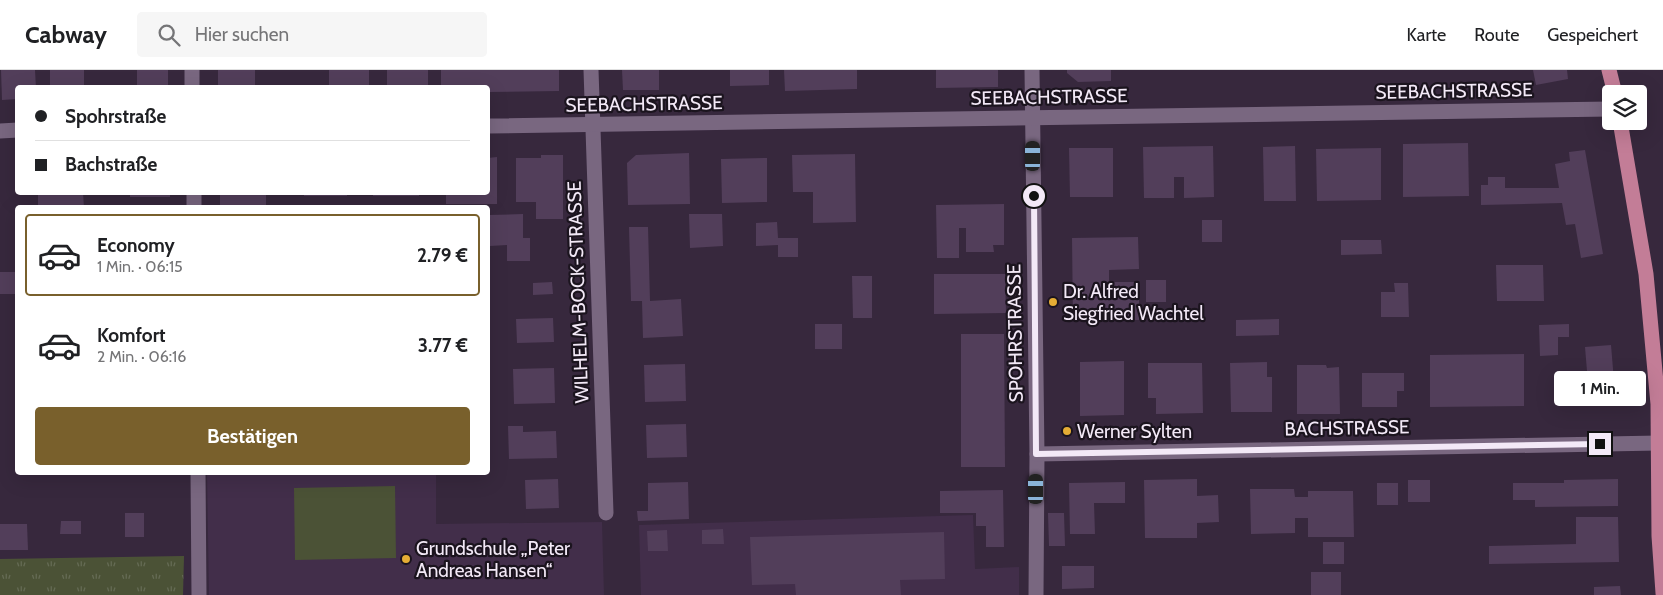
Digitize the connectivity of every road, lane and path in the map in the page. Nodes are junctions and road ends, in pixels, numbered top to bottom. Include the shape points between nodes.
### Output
1 (192, 70) edge
2 (591, 70) edge
3 (1032, 70) edge
4 (1609, 70) edge
5 (192, 85) edge
6 (1612, 85) edge
7 (1602, 109) edge
8 (1033, 117) junction
9 (592, 125) junction
10 (490, 126) edge
11 (15, 130) edge
12 (1622, 130) edge
13 (0, 131) edge
14 (1659, 443) junction
15 (1036, 454) junction
16 (198, 475) edge
17 (606, 513) dead end
18 (1663, 592) edge
19 (199, 595) edge
20 (1036, 595) edge

1 - 5 street
2 - 9 street, WILHELM-BOCK-STRASSE
3 - 8 street, SPOHRSTRASSE
4 - 6 main road
7 - 8 street, SEEBACHSTRASSE
8 - 9 street, SEEBACHSTRASSE
8 - 15 street, SPOHRSTRASSE
9 - 10 street, SEEBACHSTRASSE
9 - 17 street, WILHELM-BOCK-STRASSE
11 - 13 street
12 - 14 main road via 1646,274
14 - 15 street, BACHSTRASSE
14 - 18 main road
15 - 20 street, SPOHRSTRASSE
16 - 19 street

